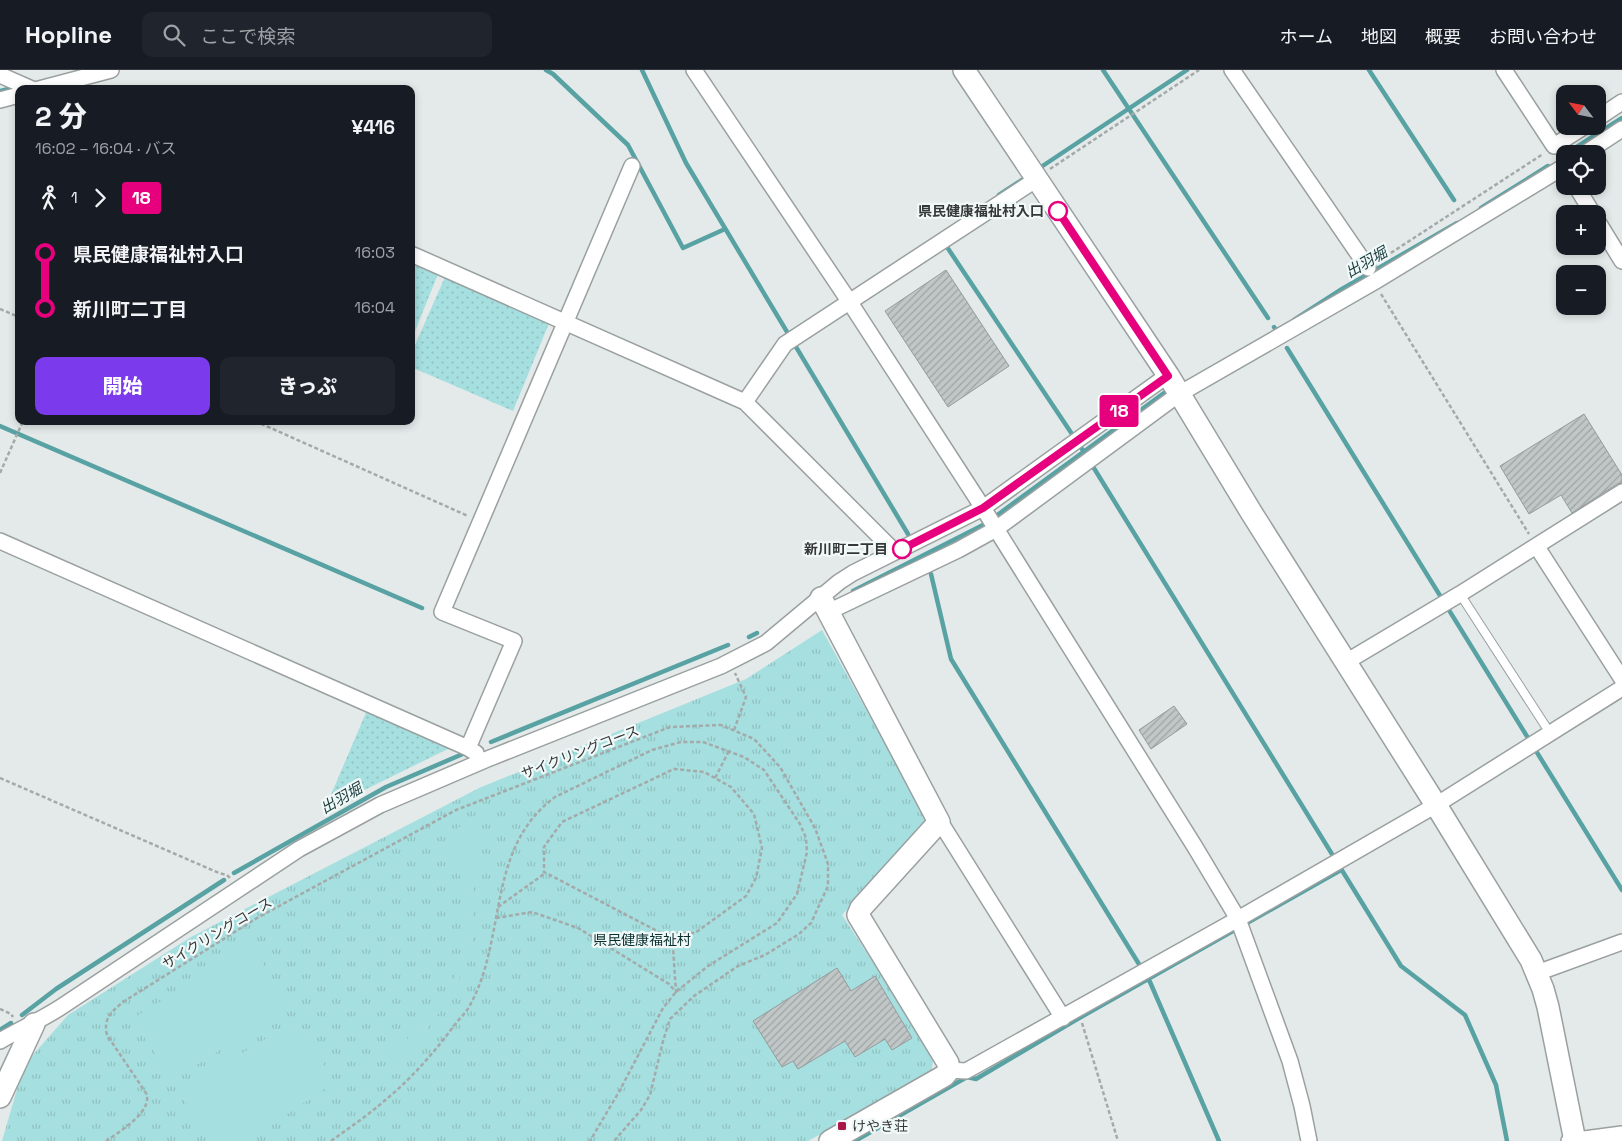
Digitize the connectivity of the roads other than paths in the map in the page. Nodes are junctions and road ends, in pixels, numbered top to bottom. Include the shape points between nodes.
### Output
1 (111, 70) edge
2 (694, 70) edge
3 (964, 70) edge
4 (1232, 70) edge
5 (1504, 70) edge
6 (0, 75) edge
7 (23, 85) edge
8 (54, 85) edge
9 (15, 95) edge
10 (0, 100) edge
11 (1622, 102) edge
12 (1606, 113) edge
13 (1622, 129) edge
14 (1571, 135) edge
15 (1598, 145) edge
16 (632, 166) dead end
17 (1556, 172) edge
18 (1037, 179) junction
19 (1606, 235) edge
20 (415, 256) edge
21 (1622, 262) edge
22 (1368, 268) dead end
23 (849, 301) junction
24 (565, 321) junction
25 (1168, 376) junction
26 (1179, 394) junction
27 (745, 402) junction
28 (1622, 492) edge
29 (983, 508) junction
30 (996, 529) junction
31 (0, 541) edge
32 (1536, 546) junction
33 (895, 552) junction
34 (1460, 594) junction
35 (824, 605) junction
36 (1346, 662) junction
37 (1622, 679) edge
38 (1622, 688) edge
39 (1550, 734) junction
40 (468, 748) junction
41 (485, 760) junction
42 (1436, 805) junction
43 (939, 822) junction
44 (1238, 919) junction
45 (1622, 942) edge
46 (1537, 973) junction
47 (1063, 1018) junction
48 (34, 1024) junction
49 (0, 1041) edge
50 (949, 1070) junction
51 (0, 1097) edge
52 (1622, 1134) edge
53 (830, 1141) edge
54 (1309, 1141) edge
55 (1573, 1141) edge

1 - 8 street
2 - 23 street
3 - 18 street
4 - 22 street
5 - 14 street via 1554,146
6 - 7 street
9 - 10 street
11 - 12 street
13 - 15 street
16 - 24 street
17 - 26 street
18 - 23 street
18 - 25 street
19 - 21 street
20 - 24 street
23 - 27 street via 785,344
23 - 29 street
24 - 27 street
24 - 40 street via 442,612 514,642
25 - 26 street
25 - 29 street
26 - 30 street
26 - 36 street
27 - 33 street
28 - 32 street
29 - 30 street
29 - 33 street
30 - 35 street via 958,550
30 - 44 street
31 - 40 street
32 - 34 street
32 - 37 street
33 - 35 street via 839,582
34 - 36 street
34 - 39 lane
35 - 41 street via 766,643 731,661
35 - 43 street
36 - 42 street
38 - 39 street
39 - 42 street
40 - 41 street
41 - 48 street via 380,805 299,849
42 - 44 street
42 - 46 street
43 - 47 street
43 - 50 street via 858,915 948,1063
44 - 47 street
44 - 54 street via 1290,1061
45 - 46 street
46 - 55 street via 1548,1007
47 - 50 street via 966,1072
48 - 49 street
48 - 51 street
50 - 53 street via 944,1076
52 - 55 street

